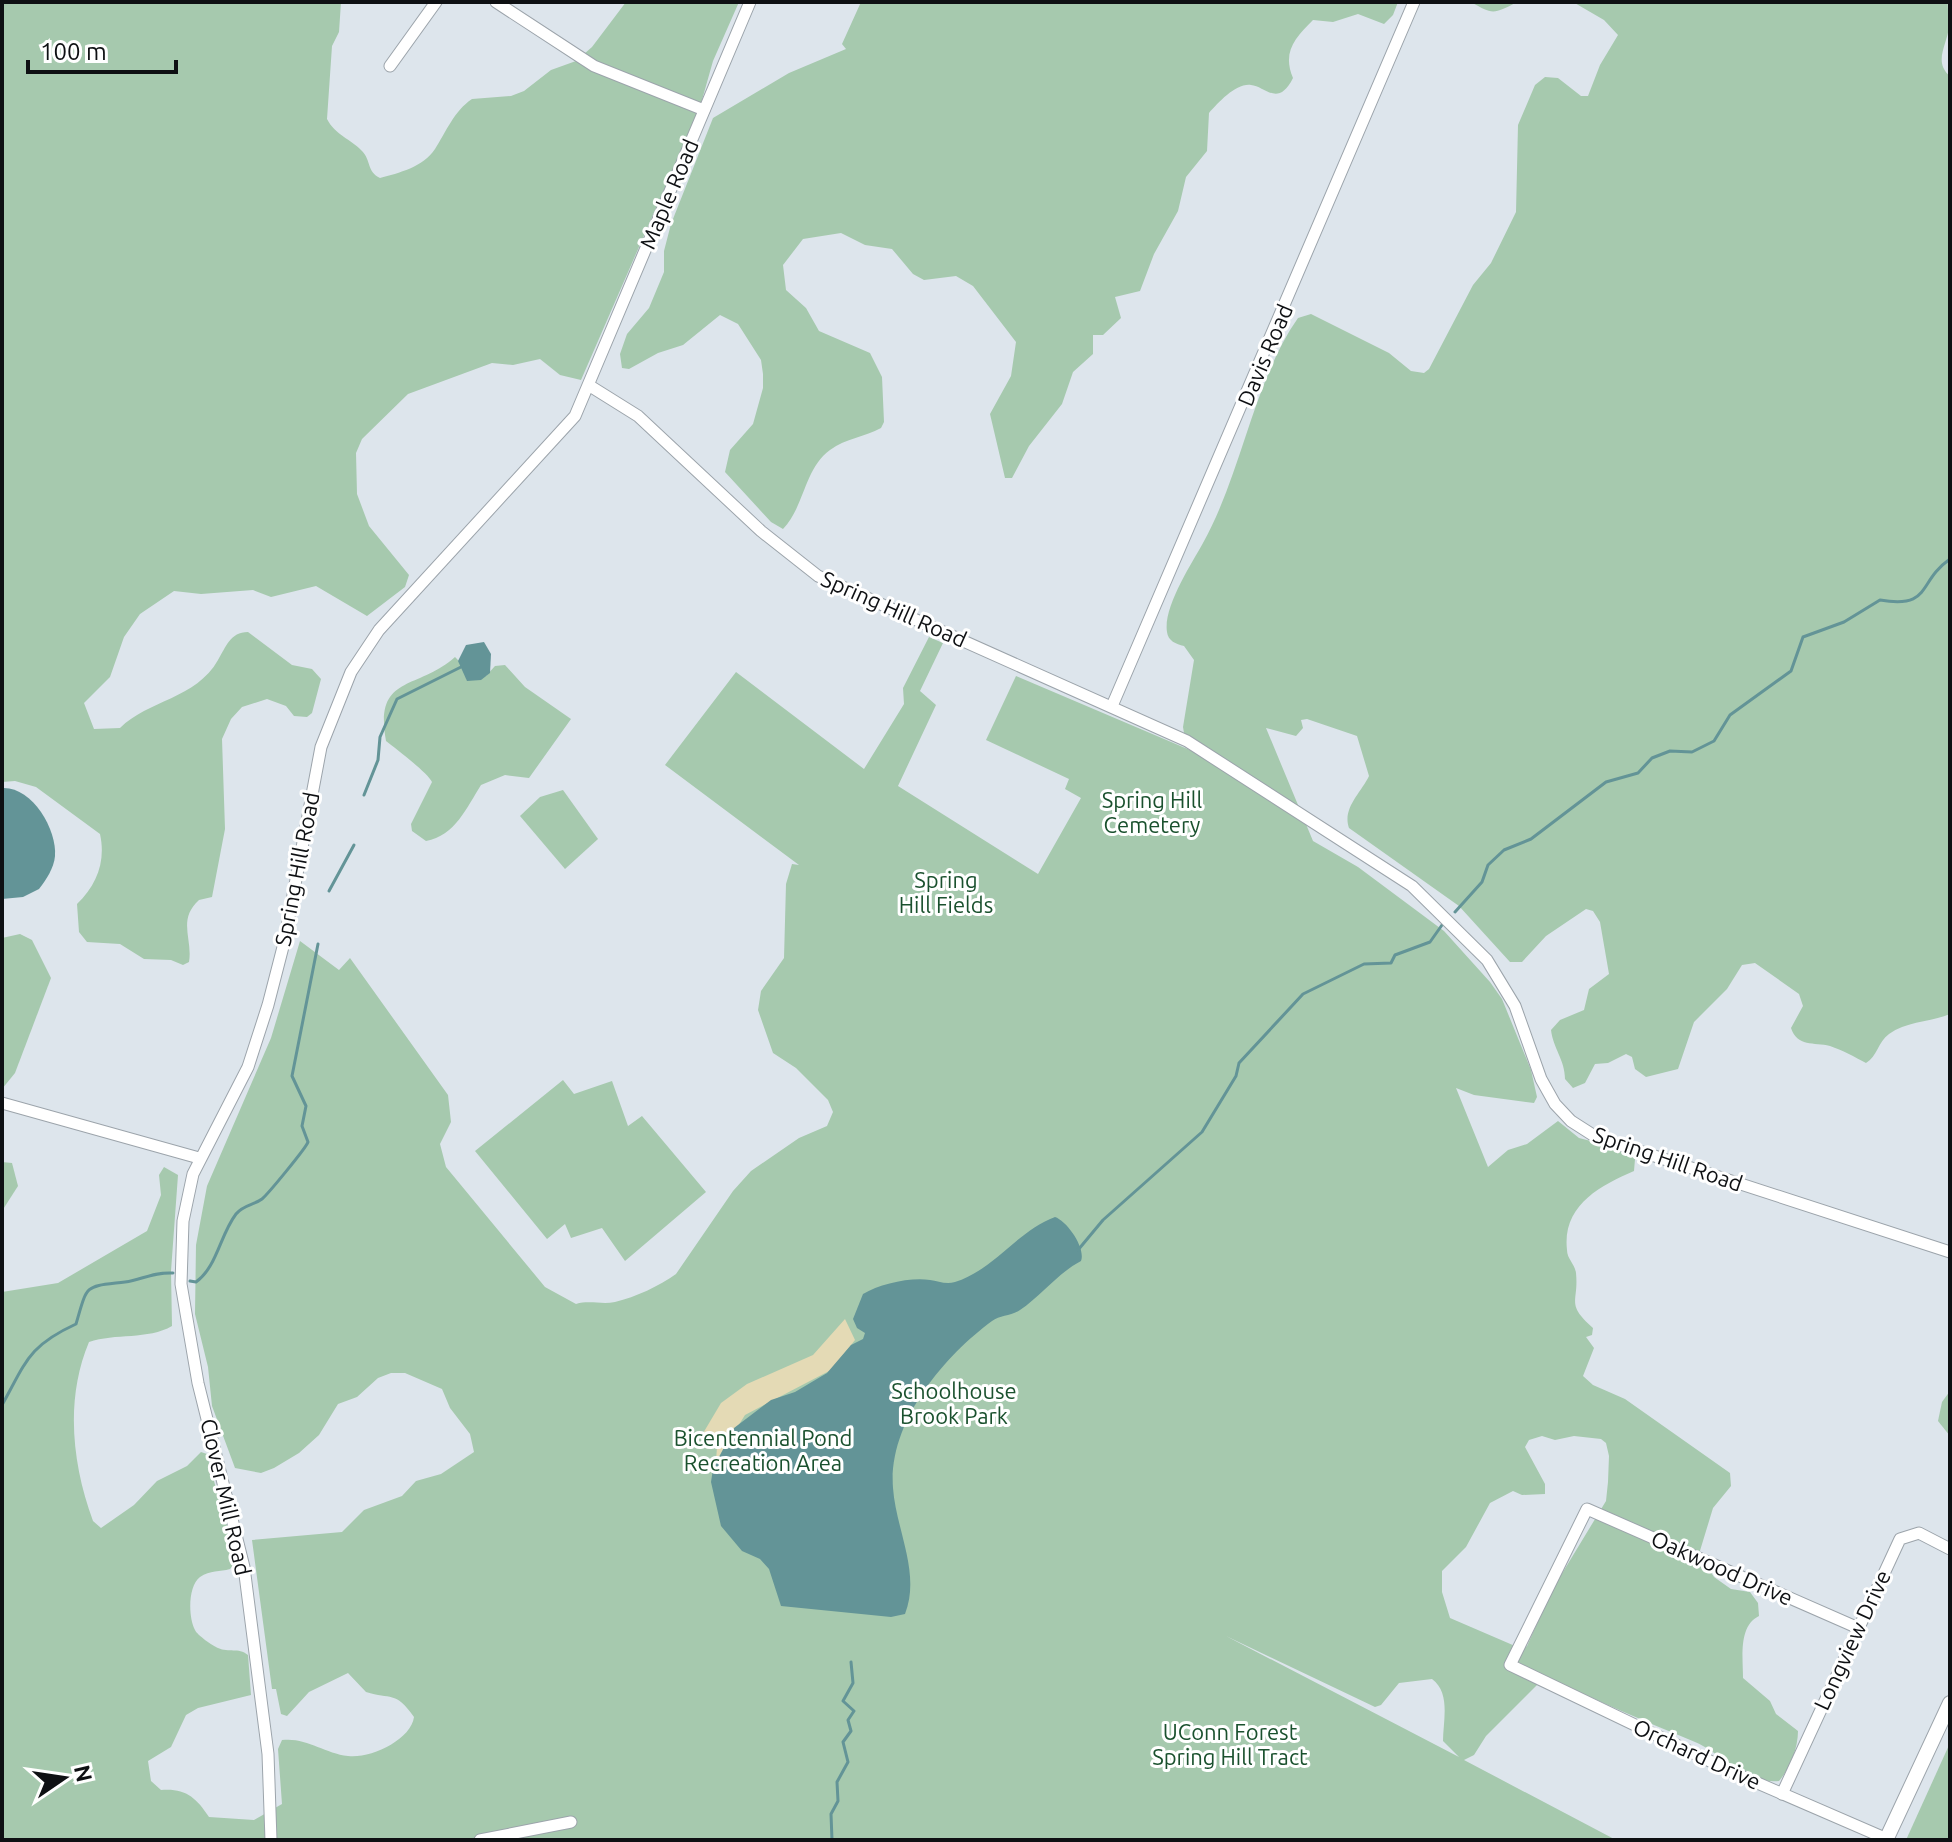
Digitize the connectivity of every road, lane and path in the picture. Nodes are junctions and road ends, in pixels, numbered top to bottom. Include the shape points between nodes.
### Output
1 (436, 2) edge
2 (496, 2) edge
3 (750, 2) edge
4 (1414, 2) edge
5 (390, 66) dead end
6 (704, 110) junction
7 (590, 386) junction
8 (1112, 706) junction
9 (2, 1103) edge
10 (199, 1158) junction
11 (1950, 1252) edge
12 (1950, 1549) edge
13 (1856, 1627) junction
14 (1510, 1665) joint
15 (1950, 1703) edge
16 (1782, 1794) junction
17 (571, 1822) dead end
18 (1886, 1839) edge
19 (271, 1840) edge
20 (480, 1840) edge

1 - 5 street
2 - 6 street via 594,66
3 - 6 street, Maple Road
4 - 8 street, Davis Road
6 - 7 street, Maple Road
7 - 8 street, Spring Hill Road via 638,416 761,531 818,576
7 - 10 street, Spring Hill Road via 575,416 379,630 351,672 321,747 284,943 264,1017 248,1067
8 - 11 street, Spring Hill Road via 1187,741 1412,886 1487,960 1504,984 1541,1079 1571,1121 1596,1137
9 - 10 street
10 - 19 street, Clover Mill Road via 183,1221 181,1284 198,1383 244,1567 268,1754
12 - 13 street, Longview Drive via 1919,1533 1900,1539
13 - 14 street, Oakwood Drive via 1587,1509
13 - 16 street, Longview Drive
14 - 16 street, Orchard Drive
15 - 18 main road
16 - 18 street, Orchard Drive
17 - 20 street

